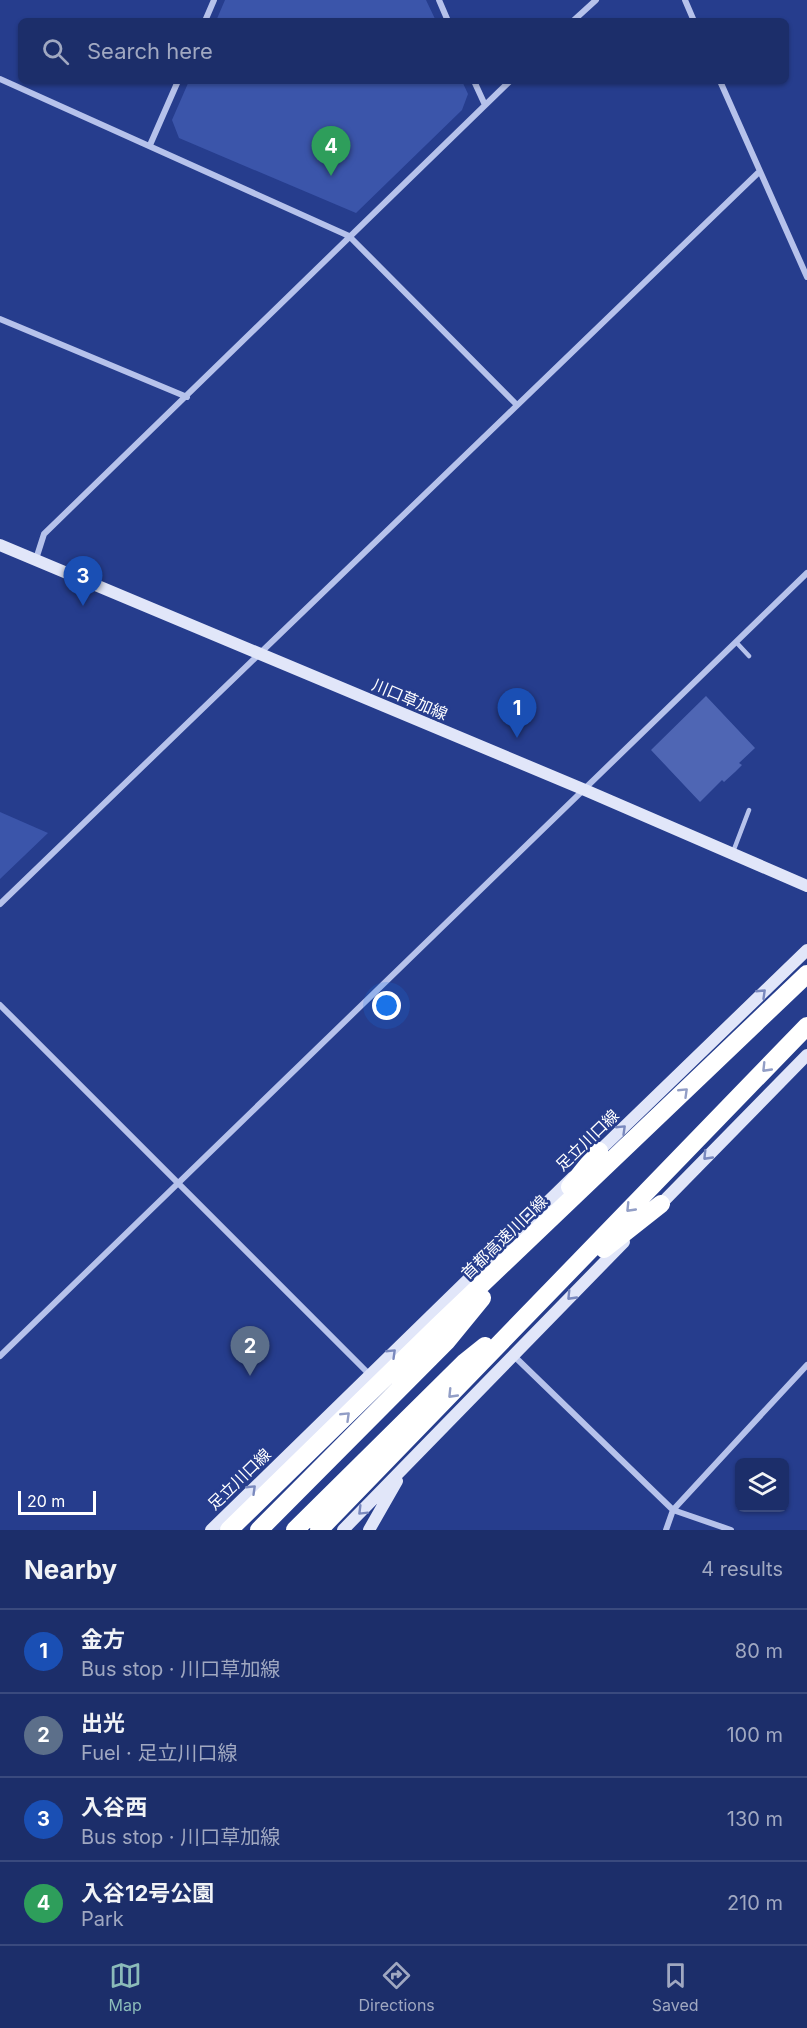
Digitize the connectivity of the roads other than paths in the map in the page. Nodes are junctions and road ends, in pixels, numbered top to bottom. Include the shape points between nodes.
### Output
1 (214, 0) edge
2 (439, 0) edge
3 (596, 0) edge
4 (685, 0) edge
5 (206, 18) edge
6 (447, 18) edge
7 (576, 18) edge
8 (693, 18) edge
9 (0, 80) edge
10 (177, 84) edge
11 (475, 84) edge
12 (507, 84) edge
13 (721, 84) edge
14 (484, 105) junction
15 (150, 145) junction
16 (759, 172) junction
17 (349, 236) junction
18 (807, 277) edge
19 (0, 319) edge
20 (187, 397) junction
21 (516, 404) junction
22 (0, 545) edge
23 (36, 559) junction
24 (807, 573) edge
25 (736, 642) junction
26 (259, 654) junction
27 (749, 656) dead end
28 (585, 790) junction
29 (749, 810) dead end
30 (732, 854) junction
31 (807, 886) edge
32 (0, 904) edge
33 (807, 950) edge
34 (807, 974) edge
35 (0, 1005) edge
36 (807, 1026) edge
37 (807, 1054) edge
38 (599, 1151) junction
39 (179, 1183) junction
40 (660, 1204) junction
41 (0, 1356) edge
42 (514, 1356) junction
43 (807, 1365) edge
44 (369, 1374) junction
45 (407, 1465) junction
46 (673, 1510) junction
47 (211, 1530) edge
48 (229, 1530) edge
49 (259, 1530) edge
50 (294, 1530) edge
51 (319, 1530) edge
52 (343, 1530) edge
53 (369, 1530) edge
54 (666, 1530) edge
55 (730, 1530) edge

1 - 5 street
2 - 6 street
3 - 7 street
4 - 8 street
9 - 15 street
10 - 15 street
11 - 14 street
12 - 14 street
13 - 16 street
14 - 17 street
15 - 17 street
16 - 18 street
16 - 21 street
17 - 20 street
17 - 21 street
19 - 20 street
20 - 23 street via 44,534
21 - 26 street
22 - 23 main road, 川口草加線
23 - 26 main road, 川口草加線
24 - 25 street
25 - 27 lane
25 - 28 street
26 - 28 main road, 川口草加線
26 - 32 street
28 - 30 main road, 川口草加線
28 - 39 street
29 - 30 lane
30 - 31 main road, 川口草加線
38 -> 33 main road, 足立川口線
48 -> 34 highway, 首都高速川口線
35 - 39 street
36 -> 51 highway
37 -> 40 main road
44 -> 38 main road, 足立川口線
38 - 49 highway via 446,1342
39 - 41 street
39 - 44 street
40 -> 42 main road
40 - 50 highway via 465,1362
42 - 45 main road
42 - 46 street
43 - 46 street
47 -> 44 main road, 足立川口線
45 -> 52 main road
45 - 53 main road
46 - 54 street
46 - 55 street

